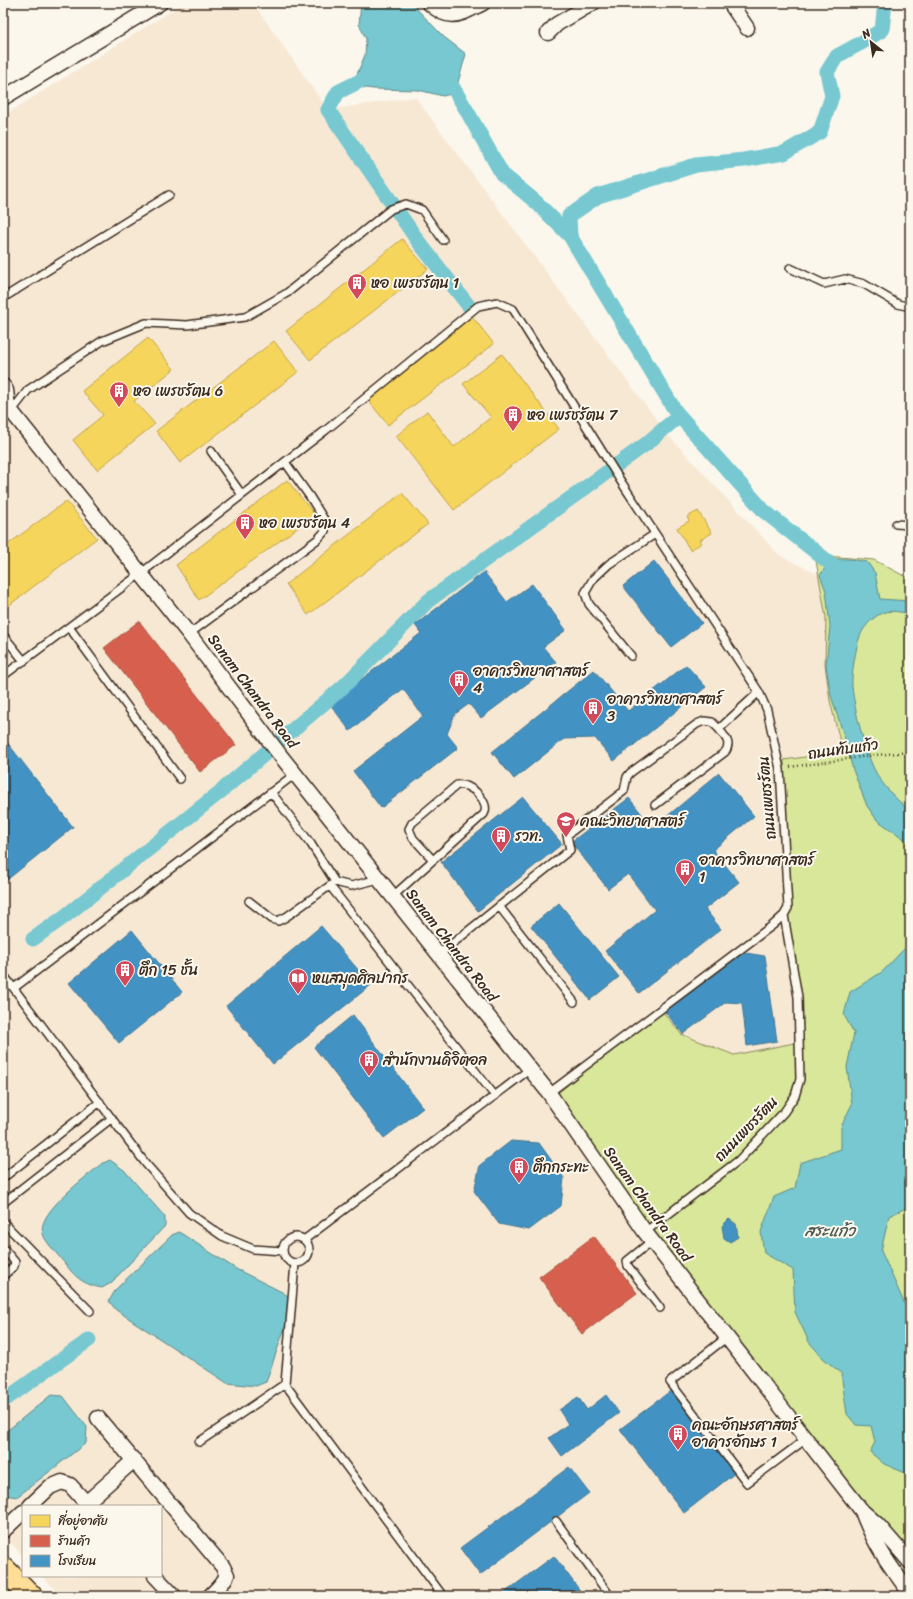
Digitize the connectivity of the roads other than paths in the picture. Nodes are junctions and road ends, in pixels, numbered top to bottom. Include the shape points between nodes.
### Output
1 (160, 3) edge
2 (429, 3) edge
3 (483, 3) edge
4 (592, 3) edge
5 (730, 3) edge
6 (747, 28) dead end
7 (548, 33) dead end
8 (6, 93) edge
9 (169, 195) dead end
10 (443, 240) dead end
11 (790, 268) dead end
12 (3, 298) edge
13 (910, 307) edge
14 (3, 386) edge
15 (7, 408) edge
16 (211, 451) dead end
17 (284, 462) junction
18 (242, 495) junction
19 (896, 524) dead end
20 (910, 525) edge
21 (655, 534) junction
22 (140, 574) junction
23 (69, 627) junction
24 (189, 634) junction
25 (3, 635) edge
26 (631, 656) dead end
27 (24, 661) junction
28 (3, 676) edge
29 (759, 692) junction
30 (719, 729) junction
31 (295, 774) junction
32 (180, 779) dead end
33 (272, 792) junction
34 (655, 805) dead end
35 (433, 860) junction
36 (379, 879) junction
37 (333, 884) junction
38 (392, 897) junction
39 (249, 901) dead end
40 (499, 906) junction
41 (784, 915) junction
42 (438, 956) junction
43 (3, 974) edge
44 (14, 988) junction
45 (574, 1002) dead end
46 (530, 1069) junction
47 (549, 1093) junction
48 (495, 1096) junction
49 (100, 1102) junction
50 (112, 1118) junction
51 (3, 1178) edge
52 (3, 1203) edge
53 (3, 1222) edge
54 (648, 1237) junction
55 (304, 1240) junction
56 (3, 1248) edge
57 (282, 1251) junction
58 (295, 1263) junction
59 (3, 1276) edge
60 (660, 1308) dead end
61 (90, 1311) dead end
62 (727, 1337) junction
63 (285, 1384) junction
64 (98, 1418) dead end
65 (806, 1439) junction
66 (199, 1442) dead end
67 (134, 1460) junction
68 (88, 1504) edge
69 (31, 1505) edge
70 (862, 1511) junction
71 (22, 1513) edge
72 (556, 1521) dead end
73 (3, 1531) edge
74 (910, 1562) edge
75 (3, 1568) edge
76 (156, 1577) edge
77 (910, 1593) edge
78 (32, 1596) edge
79 (174, 1596) edge
80 (210, 1596) edge
81 (443, 1596) edge
82 (610, 1596) edge

1 - 8 street
2 - 3 street via 440,12 455,16
4 - 7 street via 557,24
5 - 6 street
9 - 12 lane
10 - 15 lane via 422,210 406,204 391,209 287,293 245,317 187,325 146,323 102,341 28,390
11 - 13 lane via 824,284 845,280 864,284 898,304
14 - 15 street, Sanam Chandra Road via 6,390
15 - 22 street, Sanam Chandra Road
16 - 18 lane
17 - 18 lane, ถนนเพชรรัตน
17 - 21 lane, ถนนเพชรรัตน via 478,306 497,302 513,309
17 - 24 lane via 325,521 325,531 318,539
18 - 22 lane, ถนนเพชรรัตน
19 - 20 lane
21 - 26 lane via 609,564 593,580 585,593 589,604
21 - 29 lane, ถนนเพชรรัตน
22 - 23 lane, ถนนเพชรรัตน
22 - 24 street, Sanam Chandra Road
23 - 27 lane, ถนนเพชรรัตน
23 - 32 lane
24 - 31 street, Sanam Chandra Road
25 - 27 lane
27 - 28 lane, ถนนเพชรรัตน
29 - 30 lane
29 - 41 lane, ถนนเพชรรัตน via 767,710 780,769 788,908
30 - 34 lane via 729,742 725,752
30 - 40 lane via 712,722 704,721 697,724 636,767 627,777 624,791 566,835 570,850
31 - 33 lane
31 - 36 street, Sanam Chandra Road
33 - 37 lane via 311,844
33 - 44 lane
35 - 35 lane via 486,811 484,802 469,786 456,785 408,829
35 - 38 lane
36 - 37 lane via 351,886
36 - 38 street, Sanam Chandra Road
37 - 39 lane via 278,921
37 - 48 lane
38 - 42 street, Sanam Chandra Road
40 - 42 lane
40 - 45 lane
41 - 47 lane
41 - 54 lane, ถนนเพชรรัตน via 798,997 800,1079 795,1096 784,1112 739,1160
42 - 46 street, Sanam Chandra Road
43 - 44 lane
44 - 49 lane
46 - 47 street, Sanam Chandra Road
46 - 48 lane
47 - 54 street, Sanam Chandra Road
48 - 55 lane
49 - 50 lane
49 - 51 lane
50 - 52 lane
50 - 57 lane via 151,1170 189,1213 222,1236 253,1249
53 - 61 lane
54 - 60 lane, ถนนเพชรรัตน via 627,1261 628,1266
54 - 62 street, Sanam Chandra Road
55 - 57 lane via 290,1239
55 - 58 lane via 308,1255 303,1261
56 - 59 lane via 15,1262
57 - 58 lane via 286,1259
58 - 63 lane
62 - 65 street, Sanam Chandra Road
62 - 65 lane via 670,1382 742,1477 747,1483
63 - 66 lane
63 - 81 lane
64 - 67 street
65 - 70 street, Sanam Chandra Road
67 - 68 street
67 - 80 street via 223,1567 226,1578
68 - 69 street via 70,1485 62,1482 50,1487
70 - 74 street, Sanam Chandra Road via 878,1525
70 - 77 street, Sanam Chandra Road via 882,1556
71 - 73 street
72 - 82 lane
75 - 78 highway
76 - 79 street

